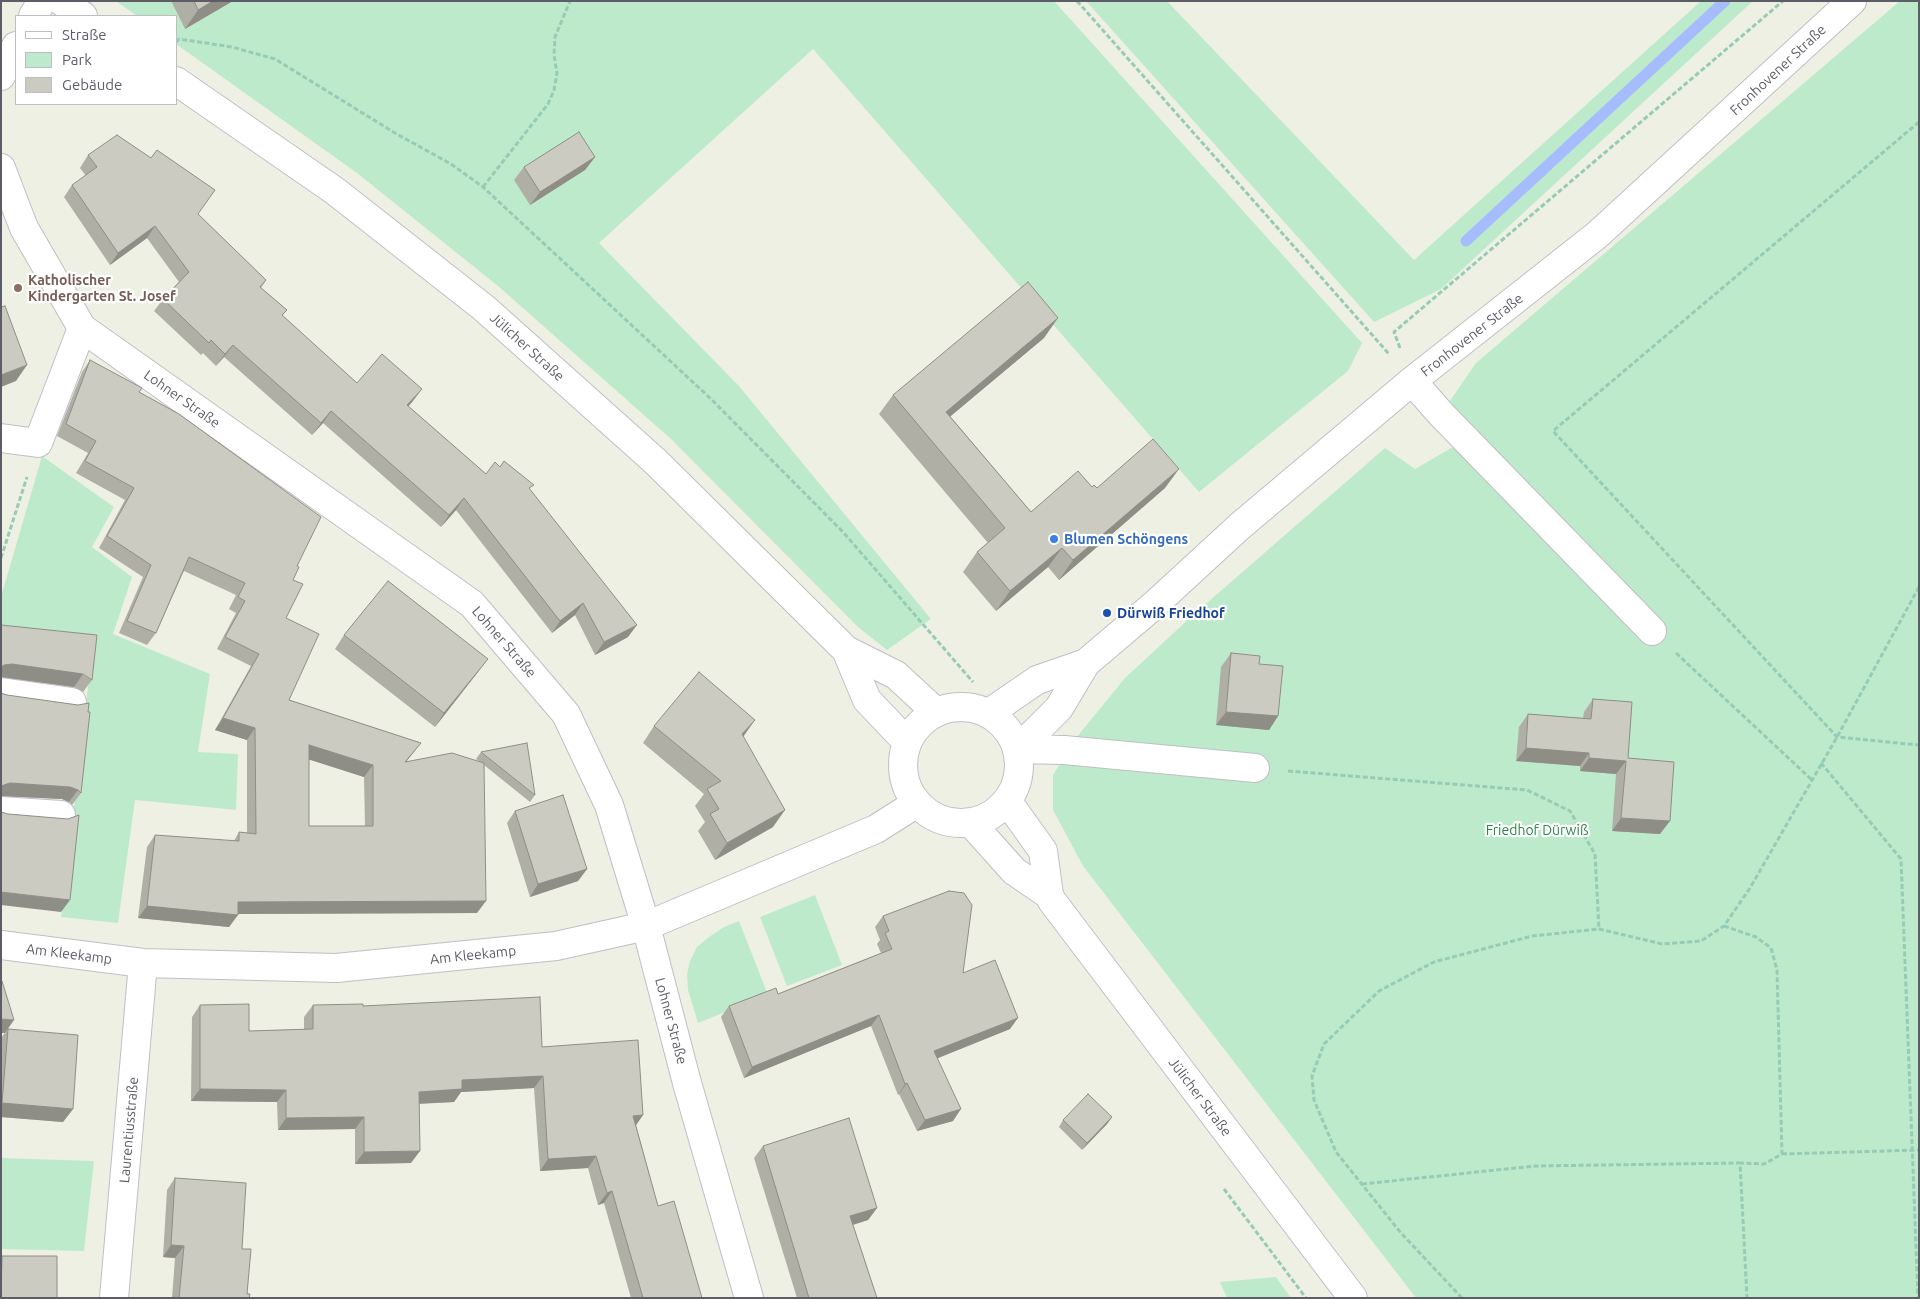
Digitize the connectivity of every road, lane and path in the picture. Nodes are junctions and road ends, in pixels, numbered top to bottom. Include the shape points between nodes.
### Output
1 (42, 1) edge
2 (61, 1) edge
3 (570, 1) edge
4 (1077, 1) edge
5 (1783, 1) edge
6 (1852, 1) edge
7 (34, 15) edge
8 (82, 15) edge
9 (178, 40) edge
10 (15, 48) edge
11 (1, 76) edge
12 (178, 82) edge
13 (1919, 122) edge
14 (1, 168) edge
15 (483, 187) junction
16 (82, 328) junction
17 (1412, 381) junction
18 (1, 438) edge
19 (38, 443) junction
20 (1, 558) edge
21 (1919, 587) edge
22 (1652, 631) joint
23 (846, 650) junction
24 (1086, 663) junction
25 (975, 684) dead end
26 (1, 692) edge
27 (72, 702) edge
28 (936, 712) junction
29 (989, 713) junction
30 (1837, 737) junction
31 (907, 742) junction
32 (1919, 745) edge
33 (1018, 749) junction
34 (1821, 764) junction
35 (1256, 768) joint
36 (1812, 780) junction
37 (1008, 802) junction
38 (917, 803) junction
39 (1, 811) edge
40 (61, 815) dead end
41 (971, 824) junction
42 (1049, 895) junction
43 (646, 926) junction
44 (1724, 926) junction
45 (1599, 929) junction
46 (1, 945) edge
47 (143, 963) junction
48 (1912, 1150) junction
49 (1919, 1150) edge
50 (1782, 1154) junction
51 (1740, 1163) junction
52 (1362, 1184) junction
53 (114, 1298) edge
54 (749, 1298) edge
55 (1352, 1298) edge
56 (1462, 1298) edge
57 (1747, 1298) edge
58 (1918, 1298) edge

1 - 7 street
2 - 8 street
3 - 15 path via 554,37 557,73 548,104
4 - 17 path
5 - 17 path via 1394,332
6 - 17 street, Fronhovener Straße via 1598,235
9 - 15 path via 232,47 275,59 451,164
10 - 11 street
12 - 23 street, Jülicher Straße via 335,191 484,308 656,462
13 - 30 path via 1553,431
14 - 16 street, Lohner Straße via 24,228
15 - 25 path via 710,398 843,532
16 - 19 street
16 - 43 street, Lohner Straße via 472,604 566,714 609,805
17 - 22 street
17 - 24 street, Fronhovener Straße via 1240,526
18 - 19 street
19 - 20 path
21 - 30 path
22 - 36 path
23 - 28 street, Jülicher Straße via 896,675
23 - 31 street, Jülicher Straße via 868,700
24 - 29 street, Fronhovener Straße via 1037,680
24 - 33 street, Fronhovener Straße via 1058,708
26 - 27 street
28 - 29 street via 963,706
28 - 31 street via 918,724
29 - 33 street via 1008,728
30 - 32 path
30 - 34 path
31 - 38 street via 902,764 906,785
33 - 35 street via 1064,750
33 - 37 street via 1019,776
34 - 36 path
34 - 48 path via 1901,859
35 - 45 path via 1527,790 1570,811 1595,854
36 - 44 path via 1750,888
37 - 41 street via 991,816
37 - 42 street, Jülicher Straße via 1043,851
38 - 41 street via 938,819 951,824
38 - 43 street, Am Kleekamp via 876,829
39 - 40 street
41 - 42 street, Jülicher Straße via 1014,872
42 - 55 street, Jülicher Straße
43 - 47 street, Am Kleekamp via 556,946 336,968
43 - 54 street, Lohner Straße
44 - 45 path via 1701,940 1662,944
44 - 50 path via 1756,937 1771,948 1778,970
45 - 52 path via 1532,936 1434,962 1378,990 1324,1044 1312,1076 1314,1100 1336,1152
46 - 47 street, Am Kleekamp
47 - 53 street, Laurentiusstraße
48 - 49 path
48 - 50 path
48 - 58 path
50 - 51 path via 1764,1164
51 - 52 path via 1535,1166
51 - 57 path
52 - 56 path

